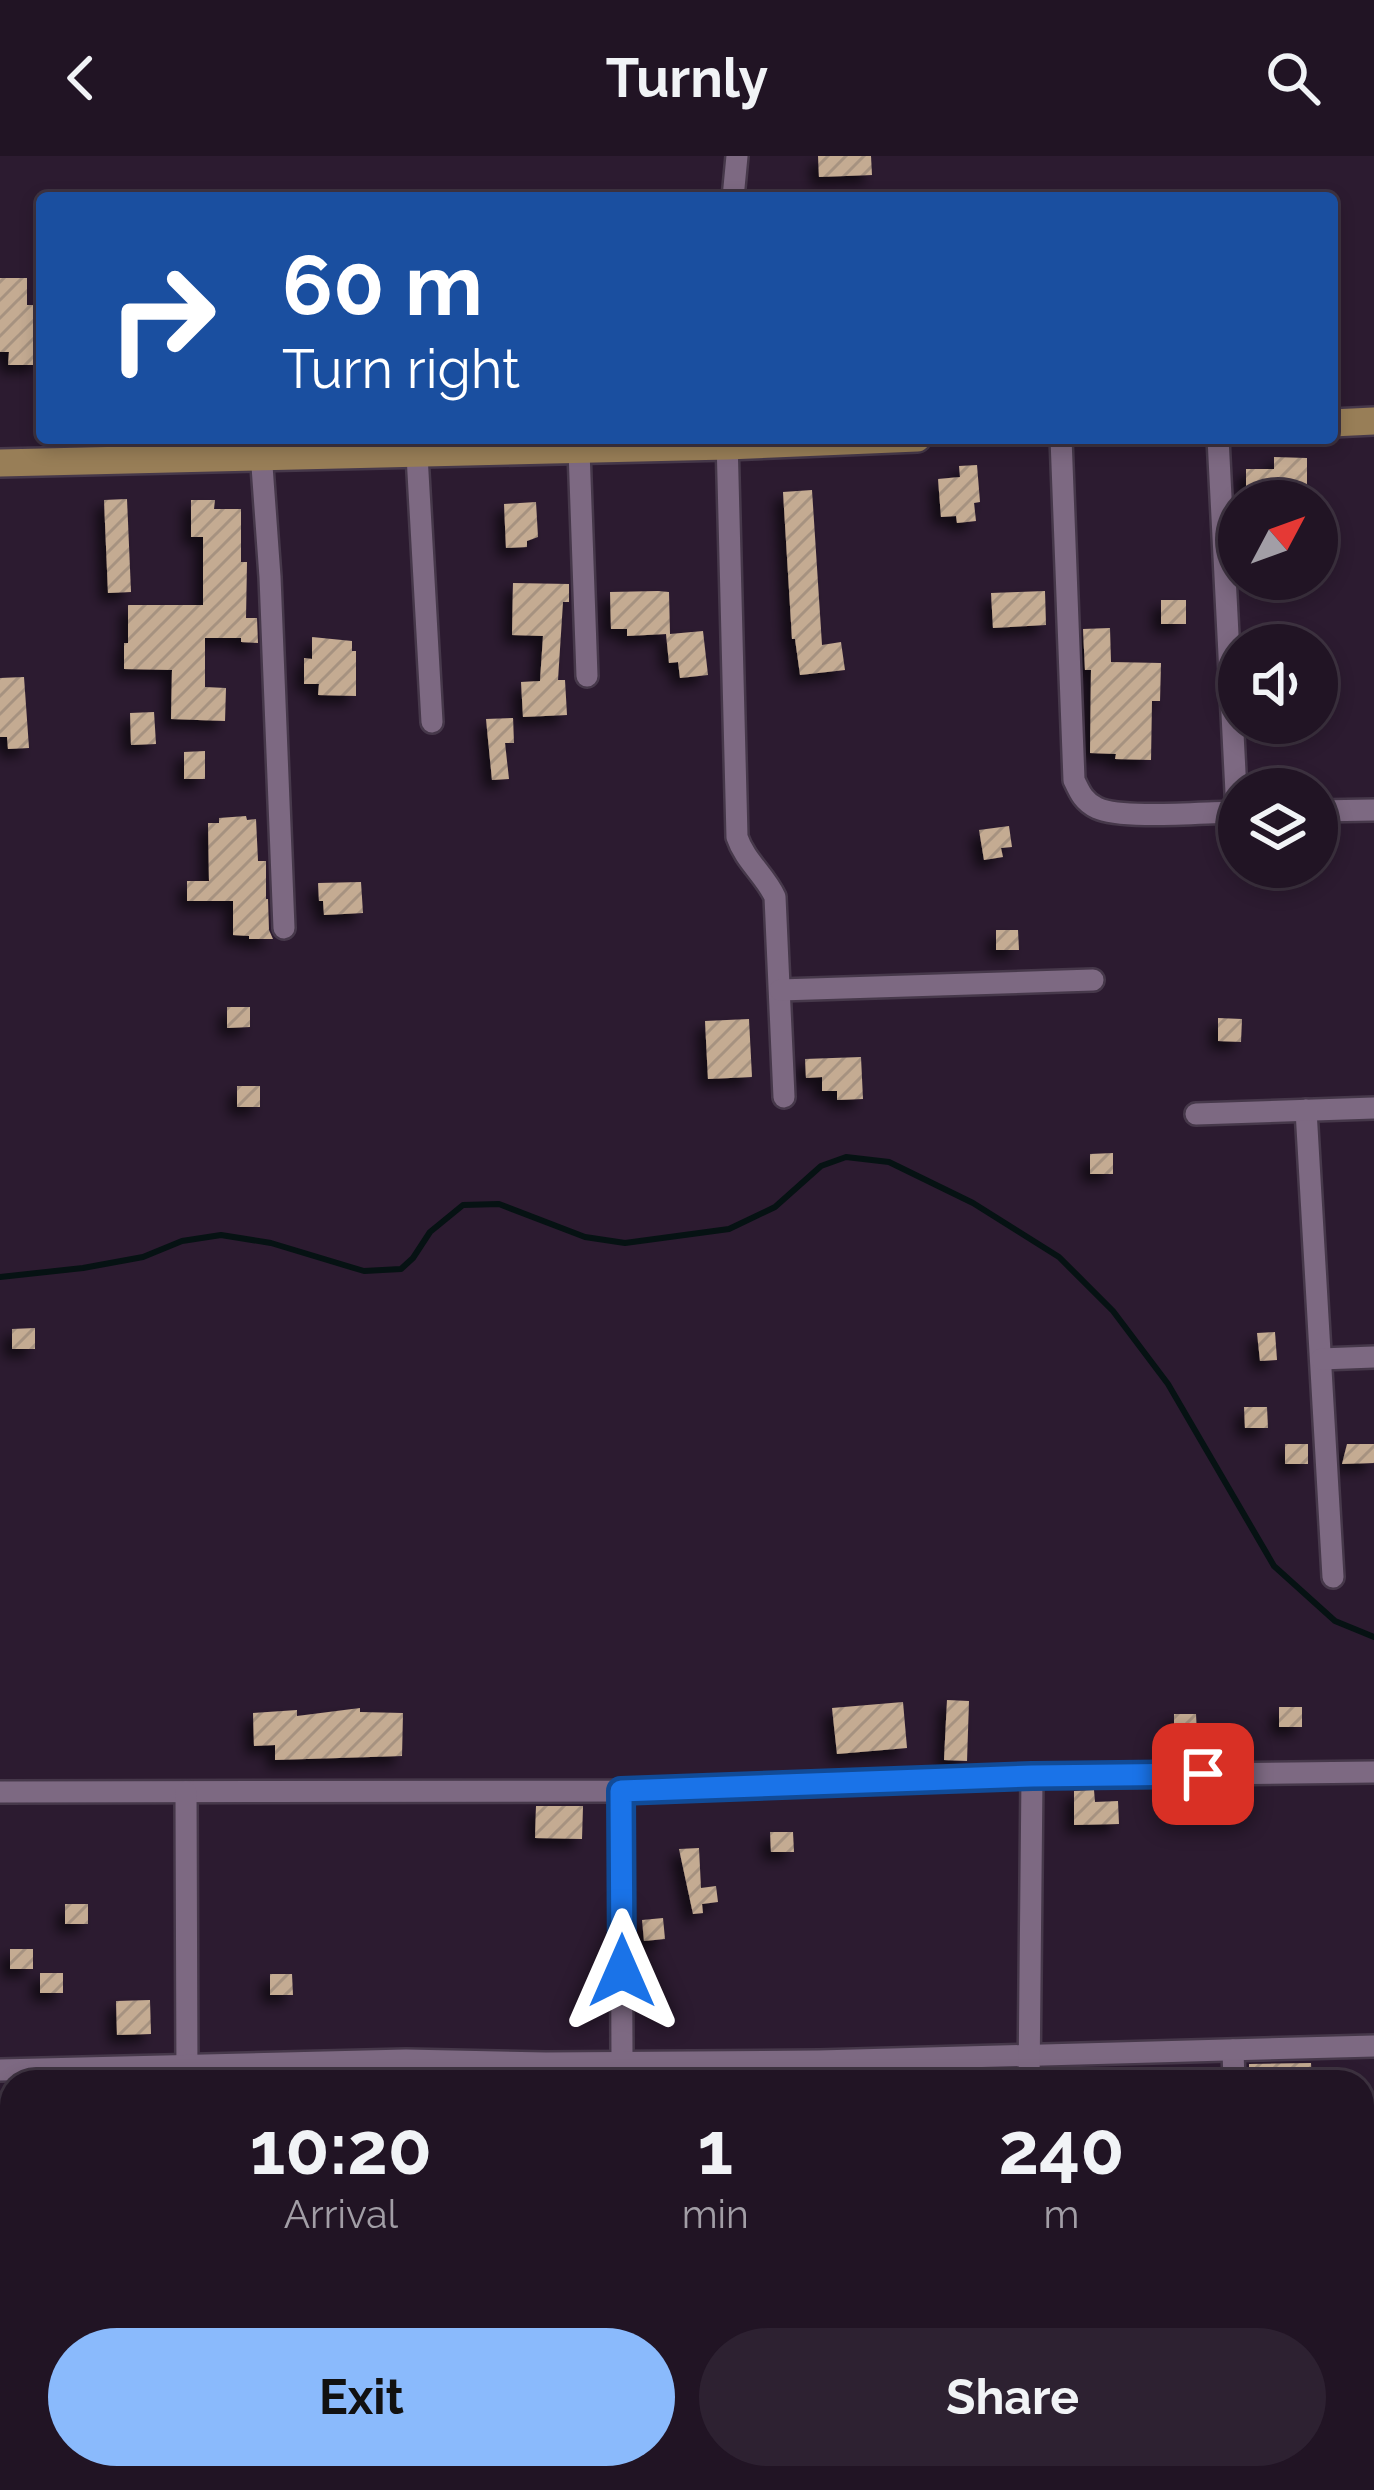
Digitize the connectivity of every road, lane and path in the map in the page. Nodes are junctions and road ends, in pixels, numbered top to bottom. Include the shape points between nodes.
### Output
1 (737, 156) edge
2 (734, 192) edge
3 (1374, 421) edge
4 (1338, 423) edge
5 (690, 444) edge
6 (727, 444) edge
7 (1061, 444) edge
8 (1218, 444) edge
9 (260, 447) edge
10 (579, 450) junction
11 (417, 454) junction
12 (0, 463) edge
13 (587, 676) dead end
14 (432, 722) dead end
15 (1236, 768) edge
16 (1374, 810) edge
17 (1338, 811) edge
18 (1218, 812) edge
19 (284, 928) dead end
20 (1093, 980) dead end
21 (780, 990) junction
22 (784, 1097) dead end
23 (1374, 1108) edge
24 (1306, 1110) junction
25 (1196, 1114) dead end
26 (1374, 1358) edge
27 (1321, 1359) junction
28 (1333, 1576) dead end
29 (1374, 1772) edge
30 (1032, 1776) junction
31 (621, 1791) junction
32 (0, 1792) edge
33 (186, 1792) junction
34 (1374, 2046) edge
35 (1233, 2050) junction
36 (1028, 2056) junction
37 (622, 2062) junction
38 (187, 2070) edge
39 (561, 2070) edge
40 (780, 2070) edge
41 (845, 2070) edge
42 (1029, 2070) edge
43 (1234, 2070) edge

1 - 2 street
3 - 4 main road
5 - 10 main road
6 - 21 street via 737,837 775,897
7 - 18 street via 1074,780 1099,809
8 - 15 street
9 - 11 main road
9 - 12 main road
9 - 19 street
10 - 11 main road
10 - 13 street
11 - 14 street
16 - 17 street
20 - 21 street
21 - 22 street
23 - 24 street
24 - 25 street
24 - 27 street
26 - 27 street
27 - 28 street
29 - 30 street
30 - 31 street
30 - 36 street
31 - 33 street
31 - 37 street
32 - 33 street
33 - 38 street
34 - 35 street
35 - 36 street
35 - 43 street
36 - 41 street
36 - 42 street
37 - 39 street
37 - 40 street

